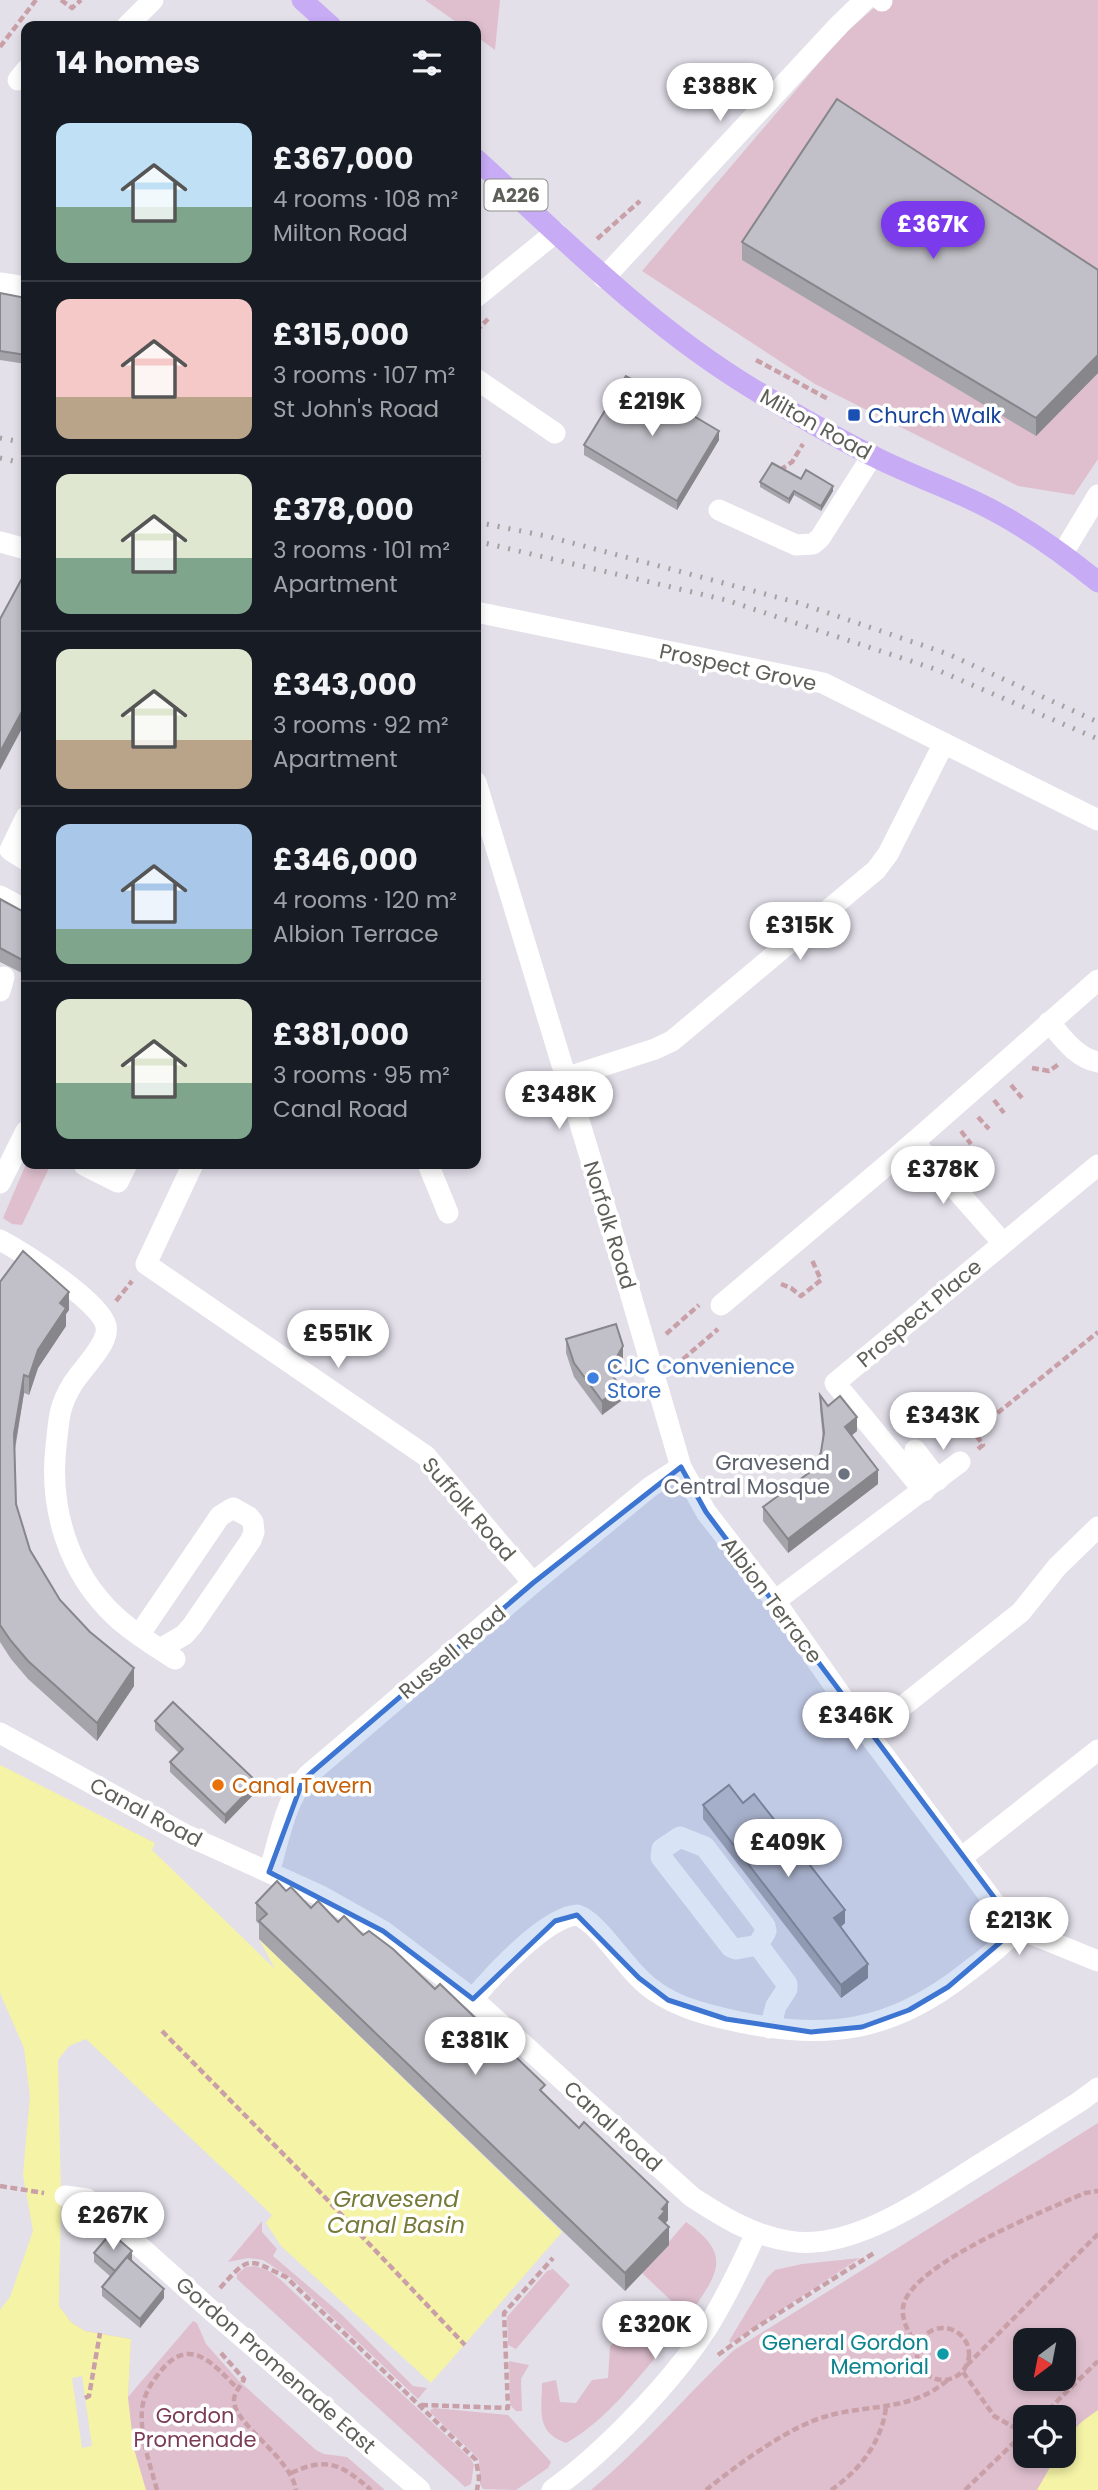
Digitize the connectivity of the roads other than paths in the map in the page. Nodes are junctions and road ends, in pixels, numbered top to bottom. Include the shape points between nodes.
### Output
1 (153, 0) edge
2 (302, 0) edge
3 (865, 0) edge
4 (132, 21) edge
5 (325, 21) edge
6 (481, 164) edge
7 (556, 232) junction
8 (604, 278) junction
9 (0, 283) edge
10 (21, 286) edge
11 (481, 293) edge
12 (481, 382) edge
13 (555, 433) dead end
14 (872, 456) junction
15 (1098, 495) edge
16 (719, 510) dead end
17 (0, 542) edge
18 (21, 548) edge
19 (1063, 553) junction
20 (1098, 582) edge
21 (481, 613) edge
22 (944, 743) junction
23 (1098, 820) edge
24 (21, 827) edge
25 (483, 833) edge
26 (21, 857) edge
27 (0, 896) edge
28 (21, 907) edge
29 (1098, 981) edge
30 (1049, 1022) junction
31 (1098, 1062) edge
32 (565, 1078) junction
33 (21, 1141) edge
34 (914, 1142) junction
35 (1098, 1165) edge
36 (91, 1169) edge
37 (124, 1169) edge
38 (191, 1169) edge
39 (430, 1169) edge
40 (0, 1181) edge
41 (448, 1213) dead end
42 (0, 1240) edge
43 (1003, 1243) junction
44 (721, 1305) dead end
45 (915, 1450) dead end
46 (960, 1462) road end
47 (681, 1467) junction
48 (931, 1485) junction
49 (1098, 1527) edge
50 (533, 1583) junction
51 (775, 1601) junction
52 (139, 1636) junction
53 (0, 1733) edge
54 (869, 1734) junction
55 (1098, 1750) edge
56 (961, 1858) junction
57 (269, 1872) junction
58 (1017, 1928) junction
59 (758, 1945) junction
60 (1098, 1961) edge
61 (473, 1999) junction
62 (770, 2028) junction
63 (1098, 2088) edge
64 (65, 2196) road end
65 (756, 2234) junction
66 (419, 2490) edge
67 (552, 2490) edge

1 - 4 street
2 - 5 main road
3 - 8 street
6 - 7 main road, A226
7 - 8 main road, Milton Road / A226
7 - 11 street
8 - 14 main road, Milton Road / A226 via 685,343 750,387
9 - 10 street
12 - 13 street
14 - 16 street via 813,544 796,545
14 - 19 main road, Milton Road / A226 via 973,500
15 - 19 street
17 - 18 street
19 - 20 main road, Milton Road / A226
21 - 22 street, Prospect Grove via 822,683
22 - 23 street, Prospect Grove
22 - 32 street via 876,870 673,1041
24 - 26 street via 10,850
25 - 32 street, Norfolk Road
27 - 28 street
29 - 30 street
30 - 31 street via 1071,1047
30 - 34 street
32 - 47 street, Norfolk Road
33 - 40 street
34 - 43 street
34 - 44 street
35 - 43 street, Prospect Place
36 - 37 street via 118,1182
38 - 50 street, Suffolk Road via 146,1264 426,1456
39 - 41 street
42 - 52 street via 95,1308 107,1328 105,1339 71,1386 58,1417 55,1494 67,1545 83,1577 107,1608
43 - 48 street, Prospect Place via 835,1383
45 - 48 street
46 - 48 street
47 - 50 street, Russell Road
47 - 51 street, Albion Terrace via 706,1512
48 - 51 street
49 - 54 street via 1057,1567 1021,1612
50 - 57 street, Russell Road via 303,1780 291,1802
51 - 54 street, Albion Terrace
52 - 52 street via 168,1654 251,1540 253,1522 233,1508 220,1516
53 - 57 street, Canal Road via 184,1834
54 - 56 street, Albion Terrace
55 - 56 street
56 - 58 street, Albion Terrace
57 - 61 street, Canal Road via 383,1931
58 - 60 street, Albion Terrace
58 - 62 street via 948,1987 909,2010 840,2031
59 - 59 street via 731,1947 662,1857 662,1849 680,1837 705,1847 765,1926
59 - 62 street via 787,1984
61 - 62 street via 555,1921 576,1914 660,1995 689,2008
61 - 65 street, Canal Road via 692,2197
63 - 65 street, Canal Road via 901,2215 832,2240 792,2242
64 - 66 street, Gordon Promenade East via 87,2199
65 - 67 street via 714,2317 690,2352 599,2451

